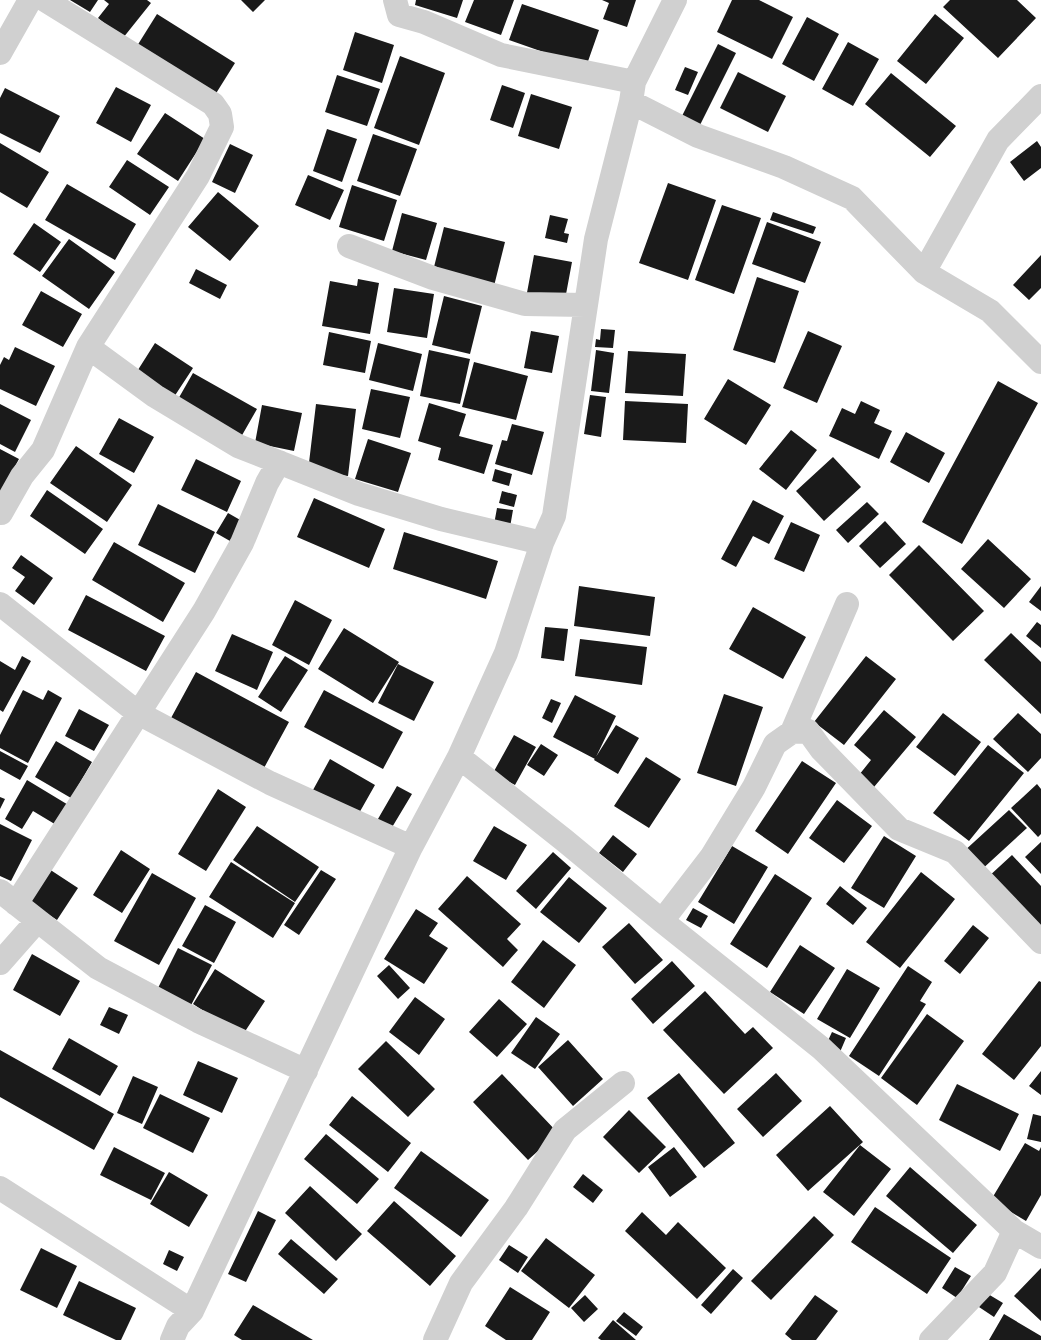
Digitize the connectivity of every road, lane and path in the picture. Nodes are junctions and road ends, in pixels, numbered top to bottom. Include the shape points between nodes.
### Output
1 (30, 0) edge
2 (45, 0) edge
3 (395, 0) edge
4 (675, 0) edge
5 (0, 53) edge
6 (633, 92) junction
7 (1041, 96) edge
8 (349, 246) dead end
9 (924, 272) junction
10 (585, 305) junction
11 (88, 347) junction
12 (1041, 362) edge
13 (279, 462) junction
14 (0, 513) edge
15 (542, 543) junction
16 (0, 604) edge
17 (847, 604) dead end
18 (138, 713) junction
19 (792, 732) junction
20 (459, 757) junction
21 (411, 847) junction
22 (8, 897) edge
23 (36, 921) junction
24 (662, 921) junction
25 (1041, 942) edge
26 (0, 963) edge
27 (306, 1071) junction
28 (623, 1083) dead end
29 (0, 1188) edge
30 (1014, 1231) junction
31 (1041, 1247) edge
32 (184, 1329) edge
33 (435, 1340) edge
34 (931, 1340) edge

1 - 5 street
2 - 11 street via 213,104 220,114 222,127 198,176
3 - 6 street via 399,15 424,22 501,55
4 - 6 street
6 - 9 street via 698,136 784,167 852,198
6 - 10 street via 596,239
7 - 9 street via 998,140
8 - 10 street via 433,278 525,304
9 - 12 street via 990,311
10 - 15 street via 554,516
11 - 13 street via 155,396 238,446
11 - 14 street via 43,450 22,476
13 - 15 street via 359,494 441,519
13 - 18 street via 242,543 204,611
15 - 20 street via 506,653
16 - 18 street
17 - 19 street
18 - 21 street via 270,783
18 - 22 street
19 - 24 street via 775,744 754,787 712,856
19 - 25 street via 808,730 821,749 899,829 955,852
20 - 21 street
20 - 24 street
21 - 27 street
22 - 23 street
23 - 26 street
23 - 27 street via 98,968 198,1021
24 - 30 street via 821,1048
27 - 32 street
28 - 33 street via 565,1130 516,1208 461,1283
29 - 32 street
30 - 31 street
30 - 34 street via 995,1274

